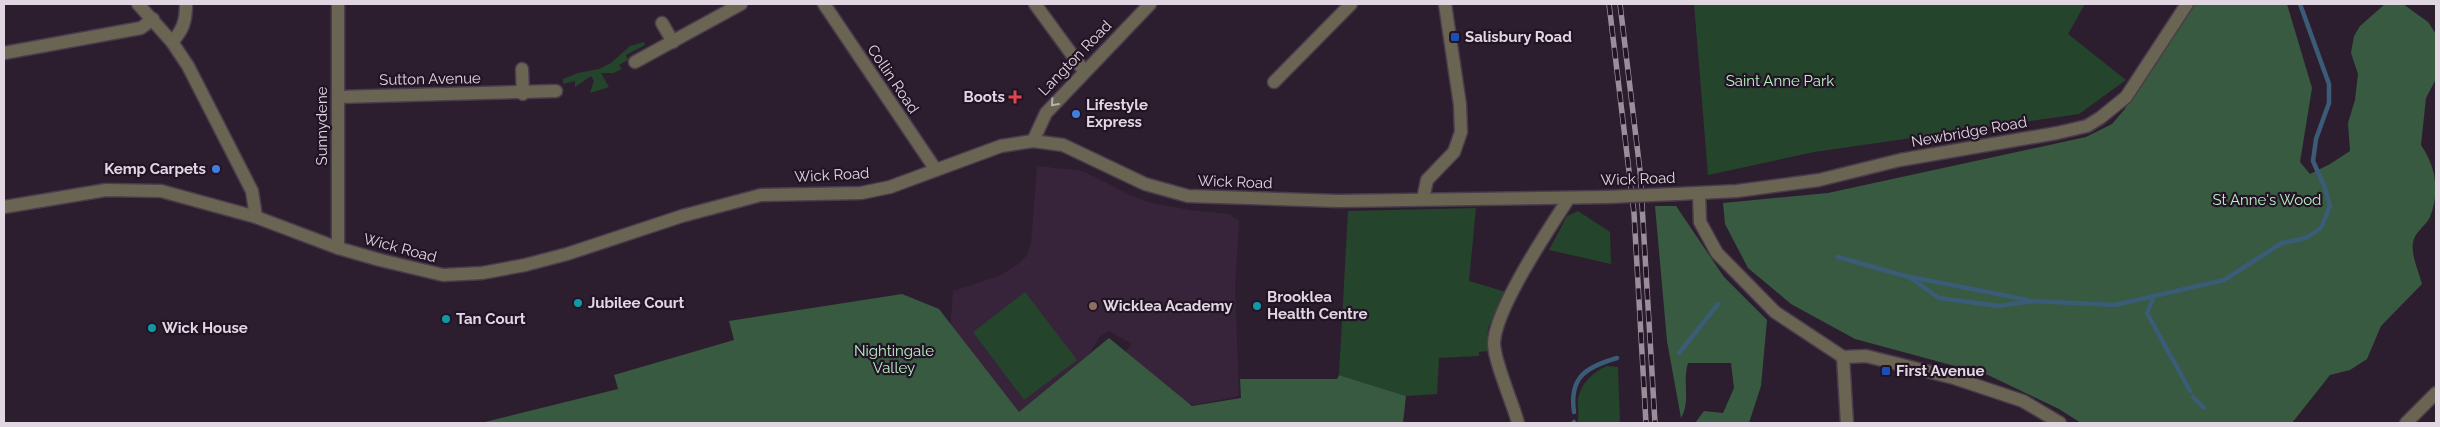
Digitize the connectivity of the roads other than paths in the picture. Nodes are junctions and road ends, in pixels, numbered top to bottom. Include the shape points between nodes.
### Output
1 (138, 4) edge
2 (186, 4) edge
3 (338, 4) edge
4 (741, 4) edge
5 (824, 4) edge
6 (1035, 4) edge
7 (1150, 4) edge
8 (1351, 4) edge
9 (1445, 4) edge
10 (2187, 4) edge
11 (153, 19) junction
12 (662, 23) dead end
13 (172, 42) junction
14 (673, 42) junction
15 (4, 53) edge
16 (636, 62) dead end
17 (522, 69) dead end
18 (1084, 71) junction
19 (1274, 82) dead end
20 (556, 91) dead end
21 (523, 94) junction
22 (338, 97) junction
23 (1033, 141) junction
24 (936, 170) junction
25 (1699, 193) junction
26 (1570, 198) junction
27 (1423, 199) junction
28 (4, 207) edge
29 (256, 217) junction
30 (338, 248) junction
31 (1843, 357) junction
32 (2436, 393) edge
33 (1518, 423) edge
34 (1847, 423) edge
35 (2060, 423) edge
36 (2406, 423) edge

1 - 11 street
2 - 13 street via 186,22
3 - 22 street, Sunnydene
4 - 14 street
5 - 24 street, Collin Road
6 - 18 street
7 - 18 street, Langton Road
8 - 19 street
9 - 27 street via 1461,132 1454,152 1427,180
10 - 25 street, Newbridge Road via 2126,97 2086,126 1900,160 1819,180 1736,192
11 - 13 street
11 - 15 street via 141,28
12 - 14 street
13 - 29 street via 201,90 252,191
14 - 16 street
17 - 21 street
18 -> 23 street, Langton Road via 1046,112
20 - 21 street, Sutton Avenue
21 - 22 street, Sutton Avenue
22 - 30 street, Sunnydene
23 - 24 street, Wick Road via 1001,146
23 - 27 street, Wick Road via 1062,145 1145,184 1188,196 1338,201
24 - 30 street, Wick Road via 890,187 861,193 761,195 682,216 568,254 482,273 442,275
25 - 26 street, Wick Road, bridge
25 - 31 street via 1700,222 1716,253 1775,312
26 - 27 street, Wick Road
26 - 33 street via 1548,230 1501,315 1496,334 1494,343
28 - 29 street, Wick Road via 106,190 136,189 161,191
29 - 30 street, Wick Road
31 - 34 street
31 - 35 street via 1866,356 1954,378 2023,401
32 - 36 street

